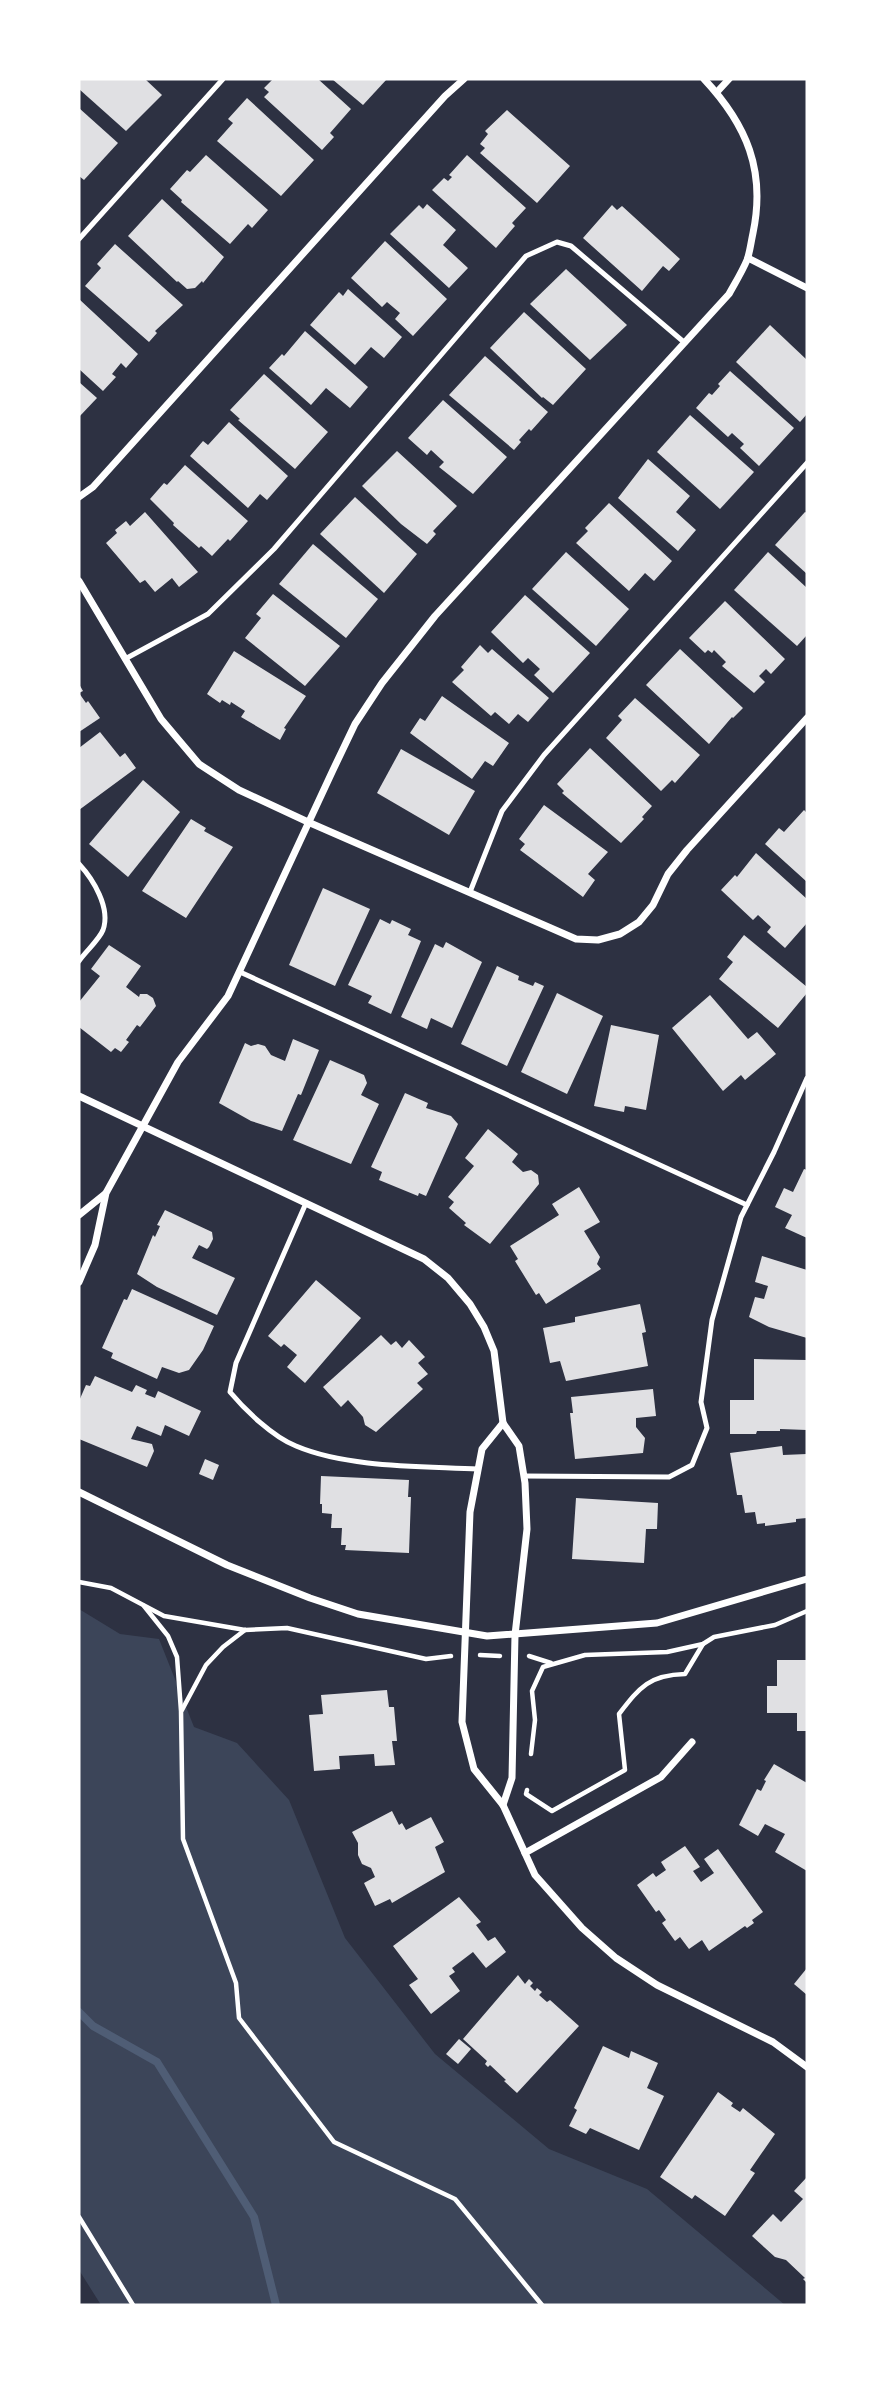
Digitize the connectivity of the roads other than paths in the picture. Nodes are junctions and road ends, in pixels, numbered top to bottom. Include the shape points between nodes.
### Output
1 (223, 79) edge
2 (464, 79) edge
3 (704, 79) edge
4 (729, 79) edge
5 (717, 92) junction
6 (79, 239) edge
7 (748, 258) junction
8 (807, 288) edge
9 (685, 343) junction
10 (807, 463) edge
11 (79, 497) edge
12 (79, 581) edge
13 (125, 659) junction
14 (807, 719) edge
15 (308, 822) junction
16 (79, 864) edge
17 (470, 892) junction
18 (79, 961) edge
19 (240, 972) junction
20 (807, 1077) edge
21 (79, 1096) edge
22 (142, 1128) junction
23 (106, 1193) junction
24 (306, 1203) junction
25 (747, 1205) junction
26 (79, 1215) edge
27 (79, 1282) edge
28 (503, 1423) junction
29 (478, 1469) junction
30 (524, 1476) junction
31 (79, 1492) edge
32 (807, 1579) edge
33 (465, 1631) junction
34 (515, 1635) junction
35 (692, 1742) dead end
36 (503, 1805) junction
37 (525, 1853) junction
38 (807, 2067) edge

1 - 6 lane
2 - 11 street via 93,487
3 - 5 street
4 - 5 street
5 - 7 street via 749,145 757,178 758,209
7 - 8 street
7 - 9 street via 729,294
9 - 13 lane via 571,246 557,242 526,256 274,549 208,614
9 - 15 street via 407,648 355,724
10 - 17 lane via 544,755 502,811
12 - 13 street
13 - 15 street via 161,719 199,764 239,790
14 - 17 street via 687,850 639,922 620,934 576,939
15 - 17 street
15 - 19 street
16 - 18 lane via 103,906 103,929
19 - 22 street via 228,996 178,1062
19 - 25 lane
20 - 25 lane
21 - 22 street
22 - 23 street
22 - 24 street
23 - 26 street
23 - 27 street via 95,1245
24 - 28 street via 399,1245 448,1278 470,1304 494,1351
24 - 29 lane via 236,1363 229,1392 246,1412 295,1446 370,1464
25 - 30 lane via 712,1320 701,1402 707,1427 692,1465 670,1477
28 - 29 street via 482,1448
28 - 30 street via 519,1446
29 - 33 street via 470,1512
30 - 34 street via 527,1529
31 - 33 street via 227,1565 310,1598 358,1614
32 - 34 street via 657,1623
33 - 34 street
33 - 36 street via 462,1722 467,1748 474,1769
34 - 36 street via 512,1778
35 - 37 street via 662,1777
36 - 37 street
37 - 38 street via 535,1875 616,1958 657,1985 773,2042

